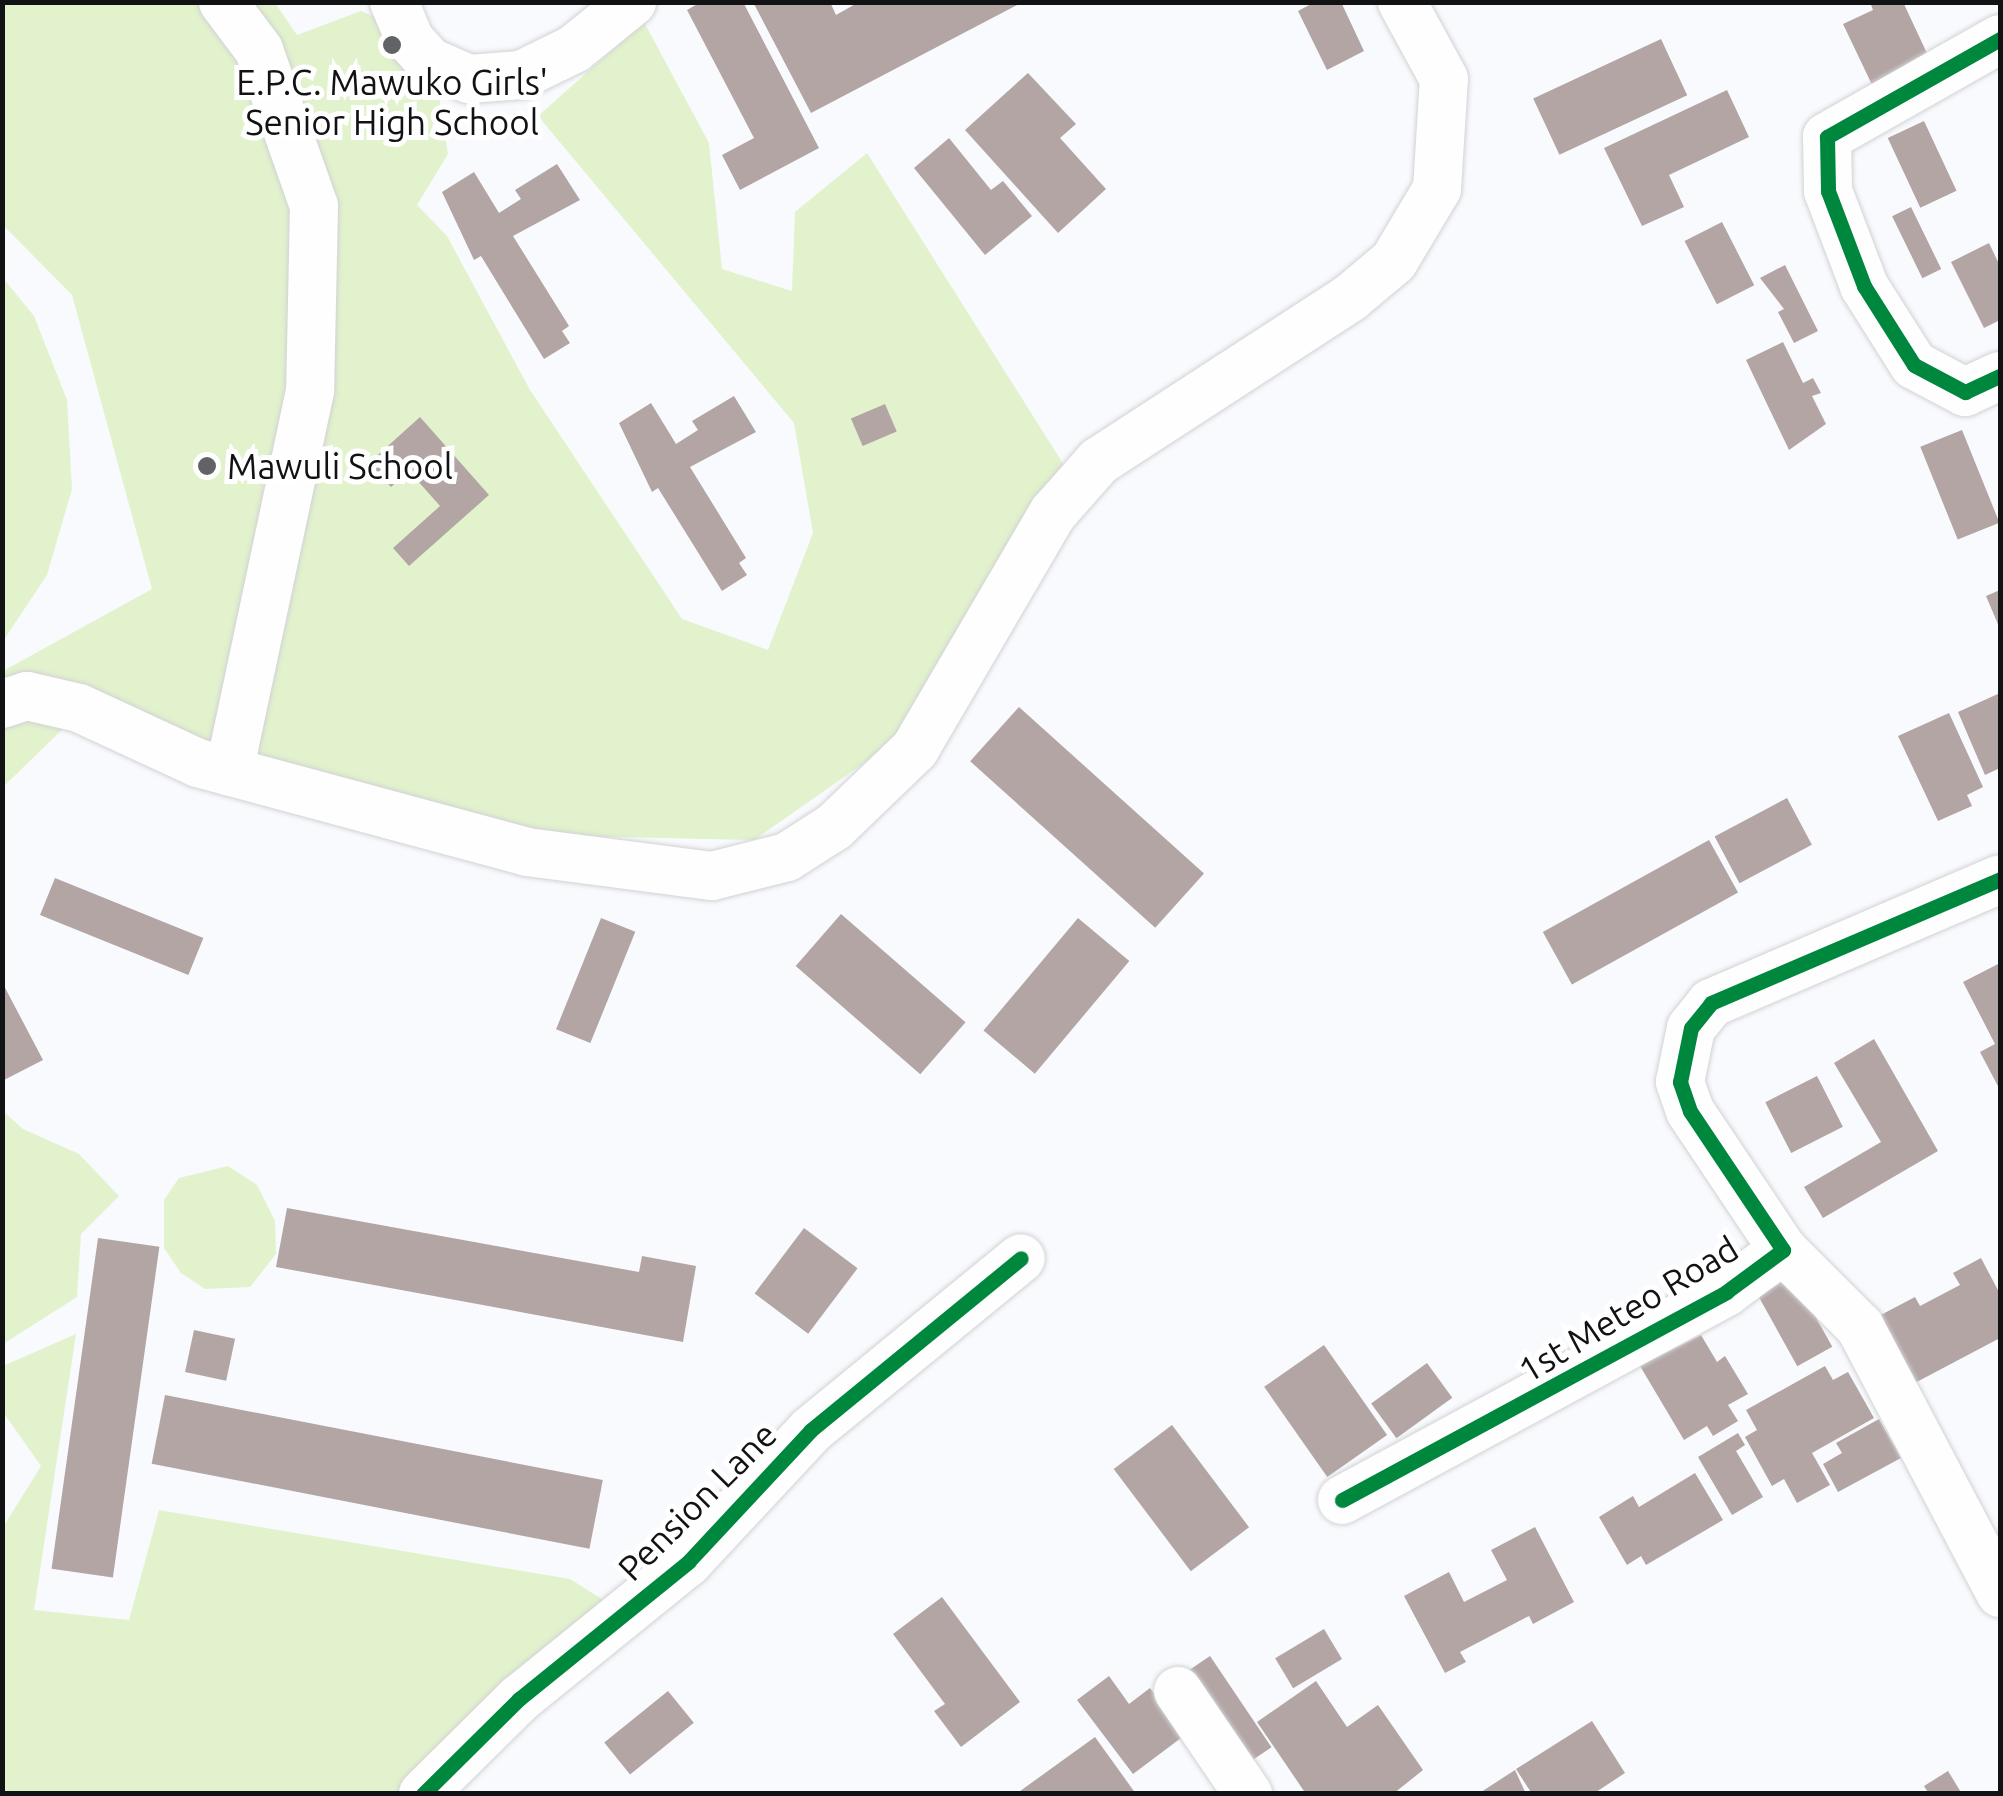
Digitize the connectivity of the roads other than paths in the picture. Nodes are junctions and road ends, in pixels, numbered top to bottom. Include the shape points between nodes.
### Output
1 (223, 2) edge
2 (394, 2) edge
3 (632, 2) edge
4 (1402, 2) edge
5 (2000, 38) edge
6 (2000, 376) edge
7 (2, 704) edge
8 (229, 771) junction
9 (2000, 879) edge
10 (1783, 1250) junction
11 (1021, 1258) dead end
12 (1342, 1500) dead end
13 (2000, 1592) edge
14 (1178, 1691) dead end
15 (423, 1794) edge
16 (1248, 1794) edge

1 - 8 street via 259,50 314,206 310,392
2 - 3 street via 410,40 430,62 469,79 521,75 574,49
4 - 8 street via 1444,79 1438,189 1394,261 1350,298 1099,462 1053,513 915,749 834,827 786,857 712,876 526,852
5 - 6 street via 1828,137 1828,191 1864,286 1914,365 1965,392
7 - 8 street via 27,696 79,708
9 - 10 street, 1st Meteo Road via 1711,1003 1691,1028 1680,1082 1690,1111
10 - 12 street, 1st Meteo Road via 1726,1292
10 - 13 street via 1860,1327
11 - 15 street, Pension Lane via 811,1430 688,1562 518,1699
14 - 16 street

